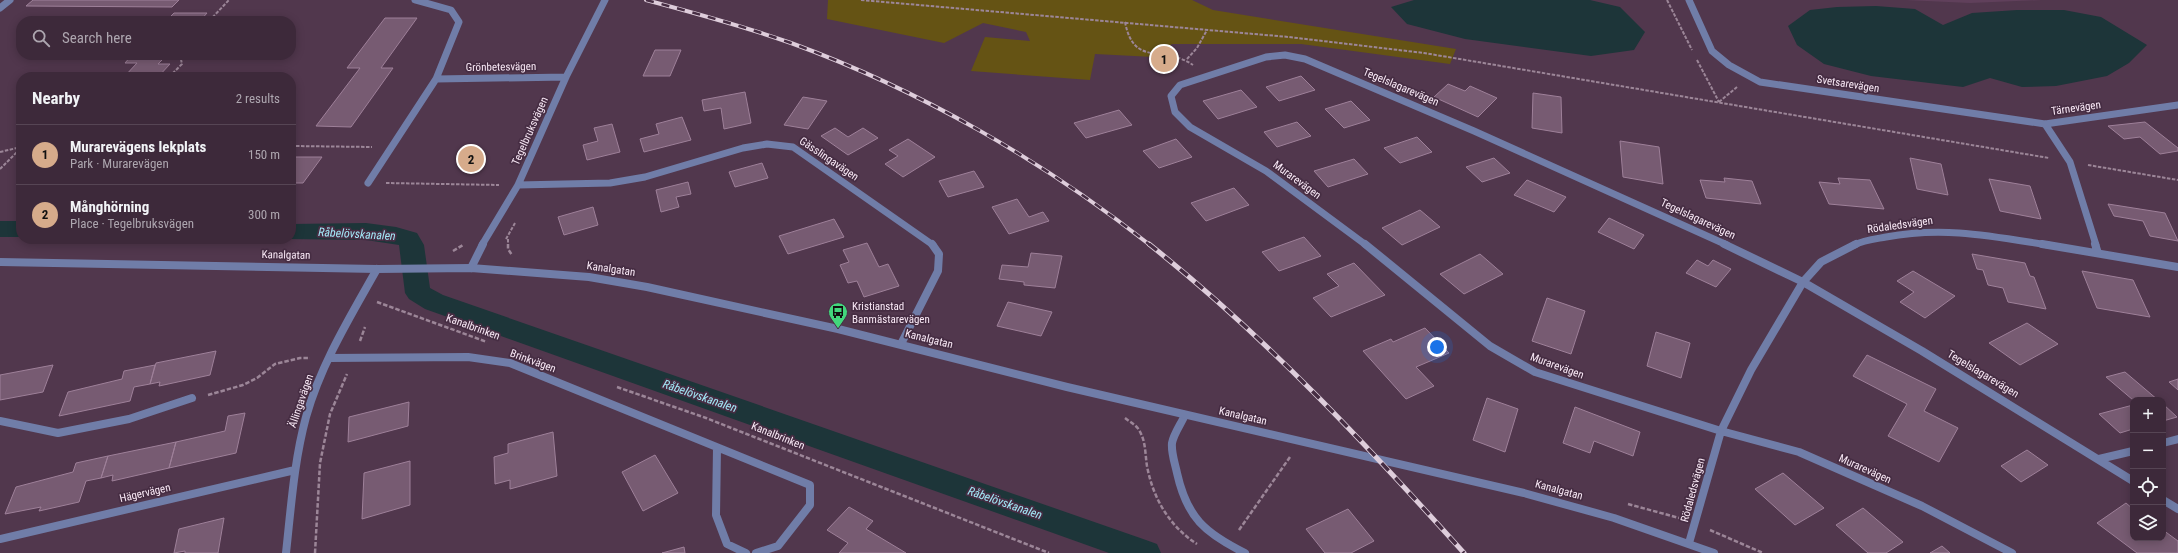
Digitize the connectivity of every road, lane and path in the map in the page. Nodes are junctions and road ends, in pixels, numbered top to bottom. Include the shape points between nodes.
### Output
1 (10, 0) edge
2 (229, 0) edge
3 (415, 0) edge
4 (606, 0) edge
5 (1689, 0) edge
6 (0, 8) edge
7 (214, 16) edge
8 (1125, 22) dead end
9 (1207, 30) dead end
10 (1187, 59) junction
11 (181, 60) edge
12 (1224, 69) joint
13 (174, 72) edge
14 (1206, 76) junction
15 (1750, 76) junction
16 (566, 77) junction
17 (436, 79) junction
18 (2178, 105) edge
19 (2045, 124) junction
20 (296, 146) edge
21 (393, 147) junction
22 (16, 148) edge
23 (0, 152) edge
24 (16, 152) edge
25 (2070, 162) junction
26 (0, 169) edge
27 (2178, 180) edge
28 (368, 183) joint
29 (502, 185) dead end
30 (518, 185) junction
31 (2098, 253) junction
32 (0, 262) edge
33 (2178, 266) edge
34 (471, 268) junction
35 (377, 269) junction
36 (1803, 282) junction
37 (361, 299) junction
38 (366, 322) dead end
39 (488, 342) dead end
40 (901, 344) junction
41 (329, 358) junction
42 (354, 358) junction
43 (615, 386) dead end
44 (192, 398) joint
45 (1186, 415) junction
46 (1124, 418) dead end
47 (0, 421) edge
48 (1721, 431) junction
49 (2178, 439) edge
50 (2166, 442) edge
51 (717, 448) junction
52 (2130, 451) edge
53 (1290, 457) dead end
54 (2099, 459) junction
55 (295, 470) junction
56 (2130, 479) edge
57 (2166, 502) edge
58 (2178, 509) edge
59 (1239, 530) dead end
60 (0, 539) edge
61 (1690, 543) junction
62 (1203, 547) dead end
63 (286, 553) edge
64 (315, 553) edge
65 (746, 553) edge
66 (756, 553) edge
67 (1049, 553) edge
68 (1245, 553) edge
69 (1714, 553) edge
70 (2012, 553) edge

1 - 6 street
2 - 7 path
3 - 17 street via 451,10 460,22
4 - 16 street, Tegelbruksvägen
5 - 15 street, Svetsarevägen via 1712,51 1729,65
8 - 10 path via 1126,34 1135,48 1151,54
9 - 10 path via 1198,48
10 - 14 path
11 - 13 path via 182,64
12 - 14 street, Murarevägen
12 - 36 street, Tegelslagarevägen via 1266,57 1285,55 1304,59 1678,223
14 - 48 street, Murarevägen via 1180,85 1171,96 1175,112 1190,127 1266,171 1345,229 1490,346 1535,372
15 - 19 street, Svetsarevägen via 1760,82
15 - 25 path via 1719,102
16 - 17 street, Grönbetesvägen
16 - 30 street, Tegelbruksvägen
17 - 21 street
18 - 19 street, Tärnevägen
19 - 25 street, Tärnevägen
20 - 21 path
21 - 28 street
22 - 23 path
24 - 26 path
25 - 27 path
25 - 31 street, Tärnevägen
28 - 29 path
30 - 34 street, Tegelbruksvägen via 485,239
30 - 40 street, Gässlingavägen via 610,183 644,177 743,148 767,144 792,147 931,242 939,254 938,271
31 - 33 street, Rödaledsvägen
31 - 36 street, Rödaledsvägen via 1969,232 1911,232 1862,241 1844,249 1821,262
32 - 35 street, Kanalgatan
34 - 35 street, Kanalgatan
34 - 40 street, Kanalgatan via 581,277 647,286
35 - 37 street, Ällingavägen
36 - 48 street, Rödaledsvägen via 1751,370
36 - 54 street, Tegelslagarevägen
37 - 39 path, Kanalbrinken via 374,301
37 - 41 street, Ällingavägen
38 - 42 path
40 - 45 street, Kanalgatan
41 - 42 street, Brinkvägen
41 - 44 path via 284,361 243,385
41 - 55 street, Ällingavägen via 306,417
42 - 51 street, Brinkvägen via 468,357 510,363
42 - 64 path via 330,414 320,464
43 - 67 path, Kanalbrinken via 706,418
44 - 47 street via 129,419 58,432
45 - 61 street, Kanalgatan via 1524,493 1614,518
45 - 68 street via 1173,441 1173,454 1187,508 1199,524 1215,538
46 - 62 path via 1138,429 1145,443 1148,469 1160,504 1174,526
48 - 61 street, Rödaledsvägen
48 - 70 street, Murarevägen via 1799,452 1922,506
49 - 50 street
51 - 65 street via 716,515 727,544
51 - 66 street, Brinkvägen via 810,485 810,505 778,546
52 - 54 street
53 - 59 path
54 - 56 street, Tegelslagarevägen
55 - 60 street, Hägervägen
55 - 63 street, Ällingavägen
57 - 58 street
61 - 69 street, Kanalgatan

